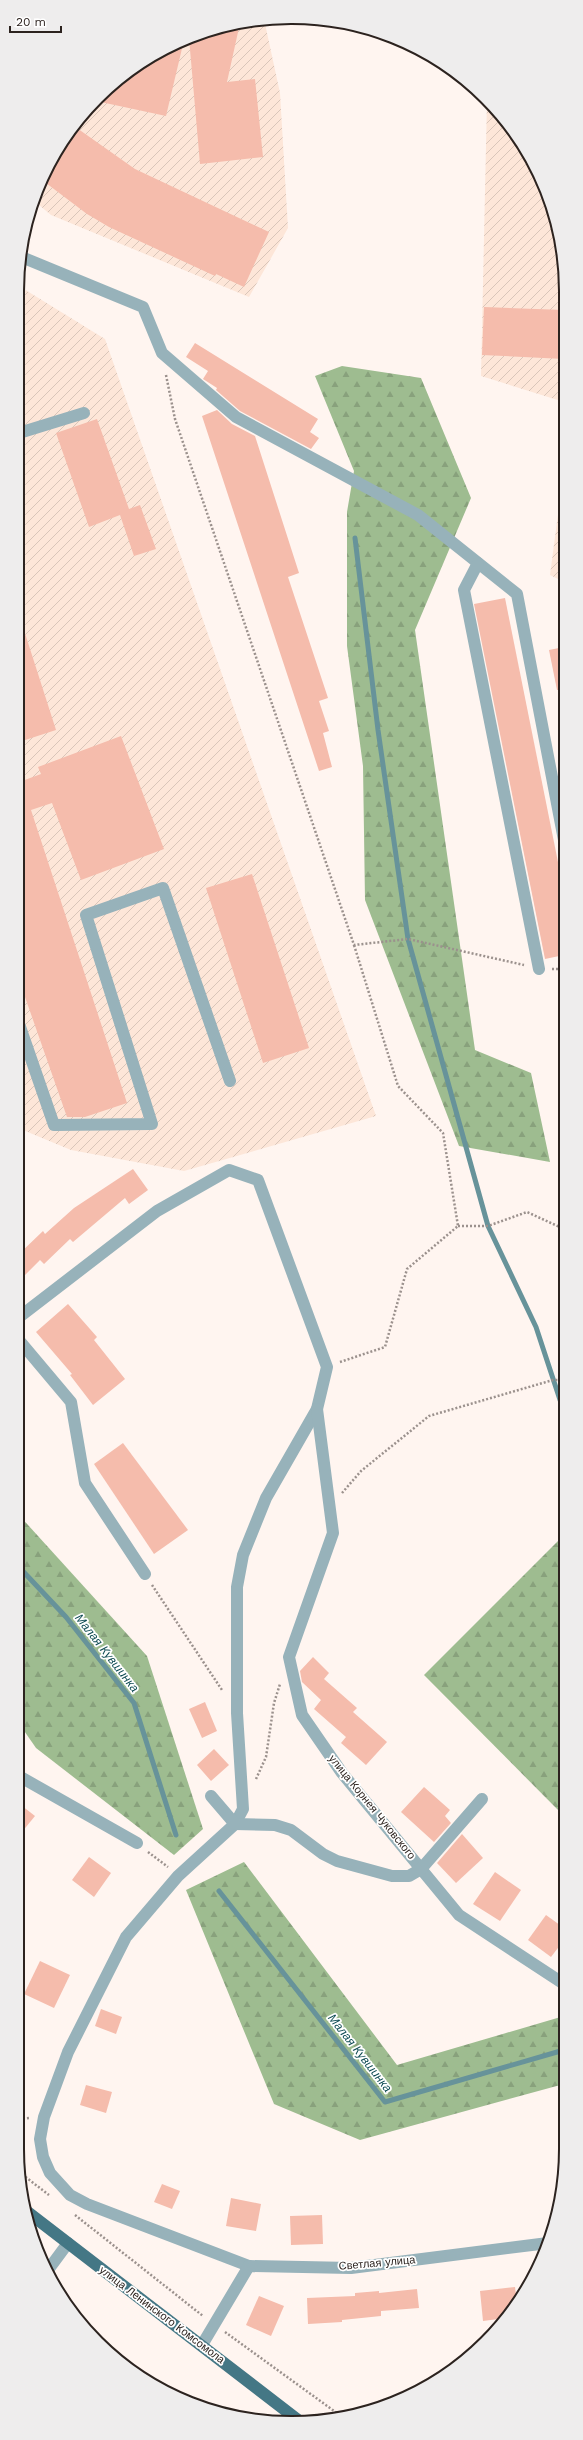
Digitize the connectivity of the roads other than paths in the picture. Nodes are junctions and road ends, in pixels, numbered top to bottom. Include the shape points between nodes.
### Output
1 (26, 259) edge
2 (84, 412) dead end
3 (24, 431) edge
4 (478, 563) junction
5 (559, 814) edge
6 (539, 969) road end
7 (24, 1038) edge
8 (230, 1081) dead end
9 (24, 1313) edge
10 (24, 1346) edge
11 (317, 1409) junction
12 (145, 1574) road end
13 (24, 1778) edge
14 (211, 1796) dead end
15 (482, 1799) dead end
16 (235, 1824) junction
17 (137, 1843) road end
18 (421, 1869) junction
19 (559, 1981) edge
20 (32, 2216) edge
21 (68, 2243) junction
22 (542, 2244) edge
23 (51, 2266) edge
24 (248, 2266) junction
25 (202, 2345) junction
26 (293, 2416) edge

1 - 4 street via 143,307 162,353 236,417 418,515
2 - 3 street
4 - 5 street via 517,594
4 - 6 street via 464,590
7 - 8 street via 54,1125 152,1124 86,915 163,888
9 - 11 street via 157,1211 229,1170 258,1180 328,1366
10 - 12 street via 71,1402 85,1483
11 - 16 street via 266,1498 244,1555 237,1587 237,1713 243,1809
11 - 18 street, улица Корнея Чуковского via 333,1533 289,1656 302,1715 342,1773
13 - 17 street
14 - 16 street
15 - 18 street
16 - 18 street via 275,1825 291,1830 323,1854 337,1861 392,1876 409,1876
16 - 24 street, Светлая улица via 178,1876 126,1937 75,2038 44,2117 40,2139 43,2158 50,2173 59,2186 70,2195 87,2204
18 - 19 street, улица Корнея Чуковского via 459,1915
20 - 21 main road, улица Ленинского Комсомола
21 - 23 street
21 - 25 main road, улица Ленинского Комсомола
22 - 24 street, Светлая улица via 351,2268
24 - 25 street
25 - 26 main road, улица Ленинского Комсомола

